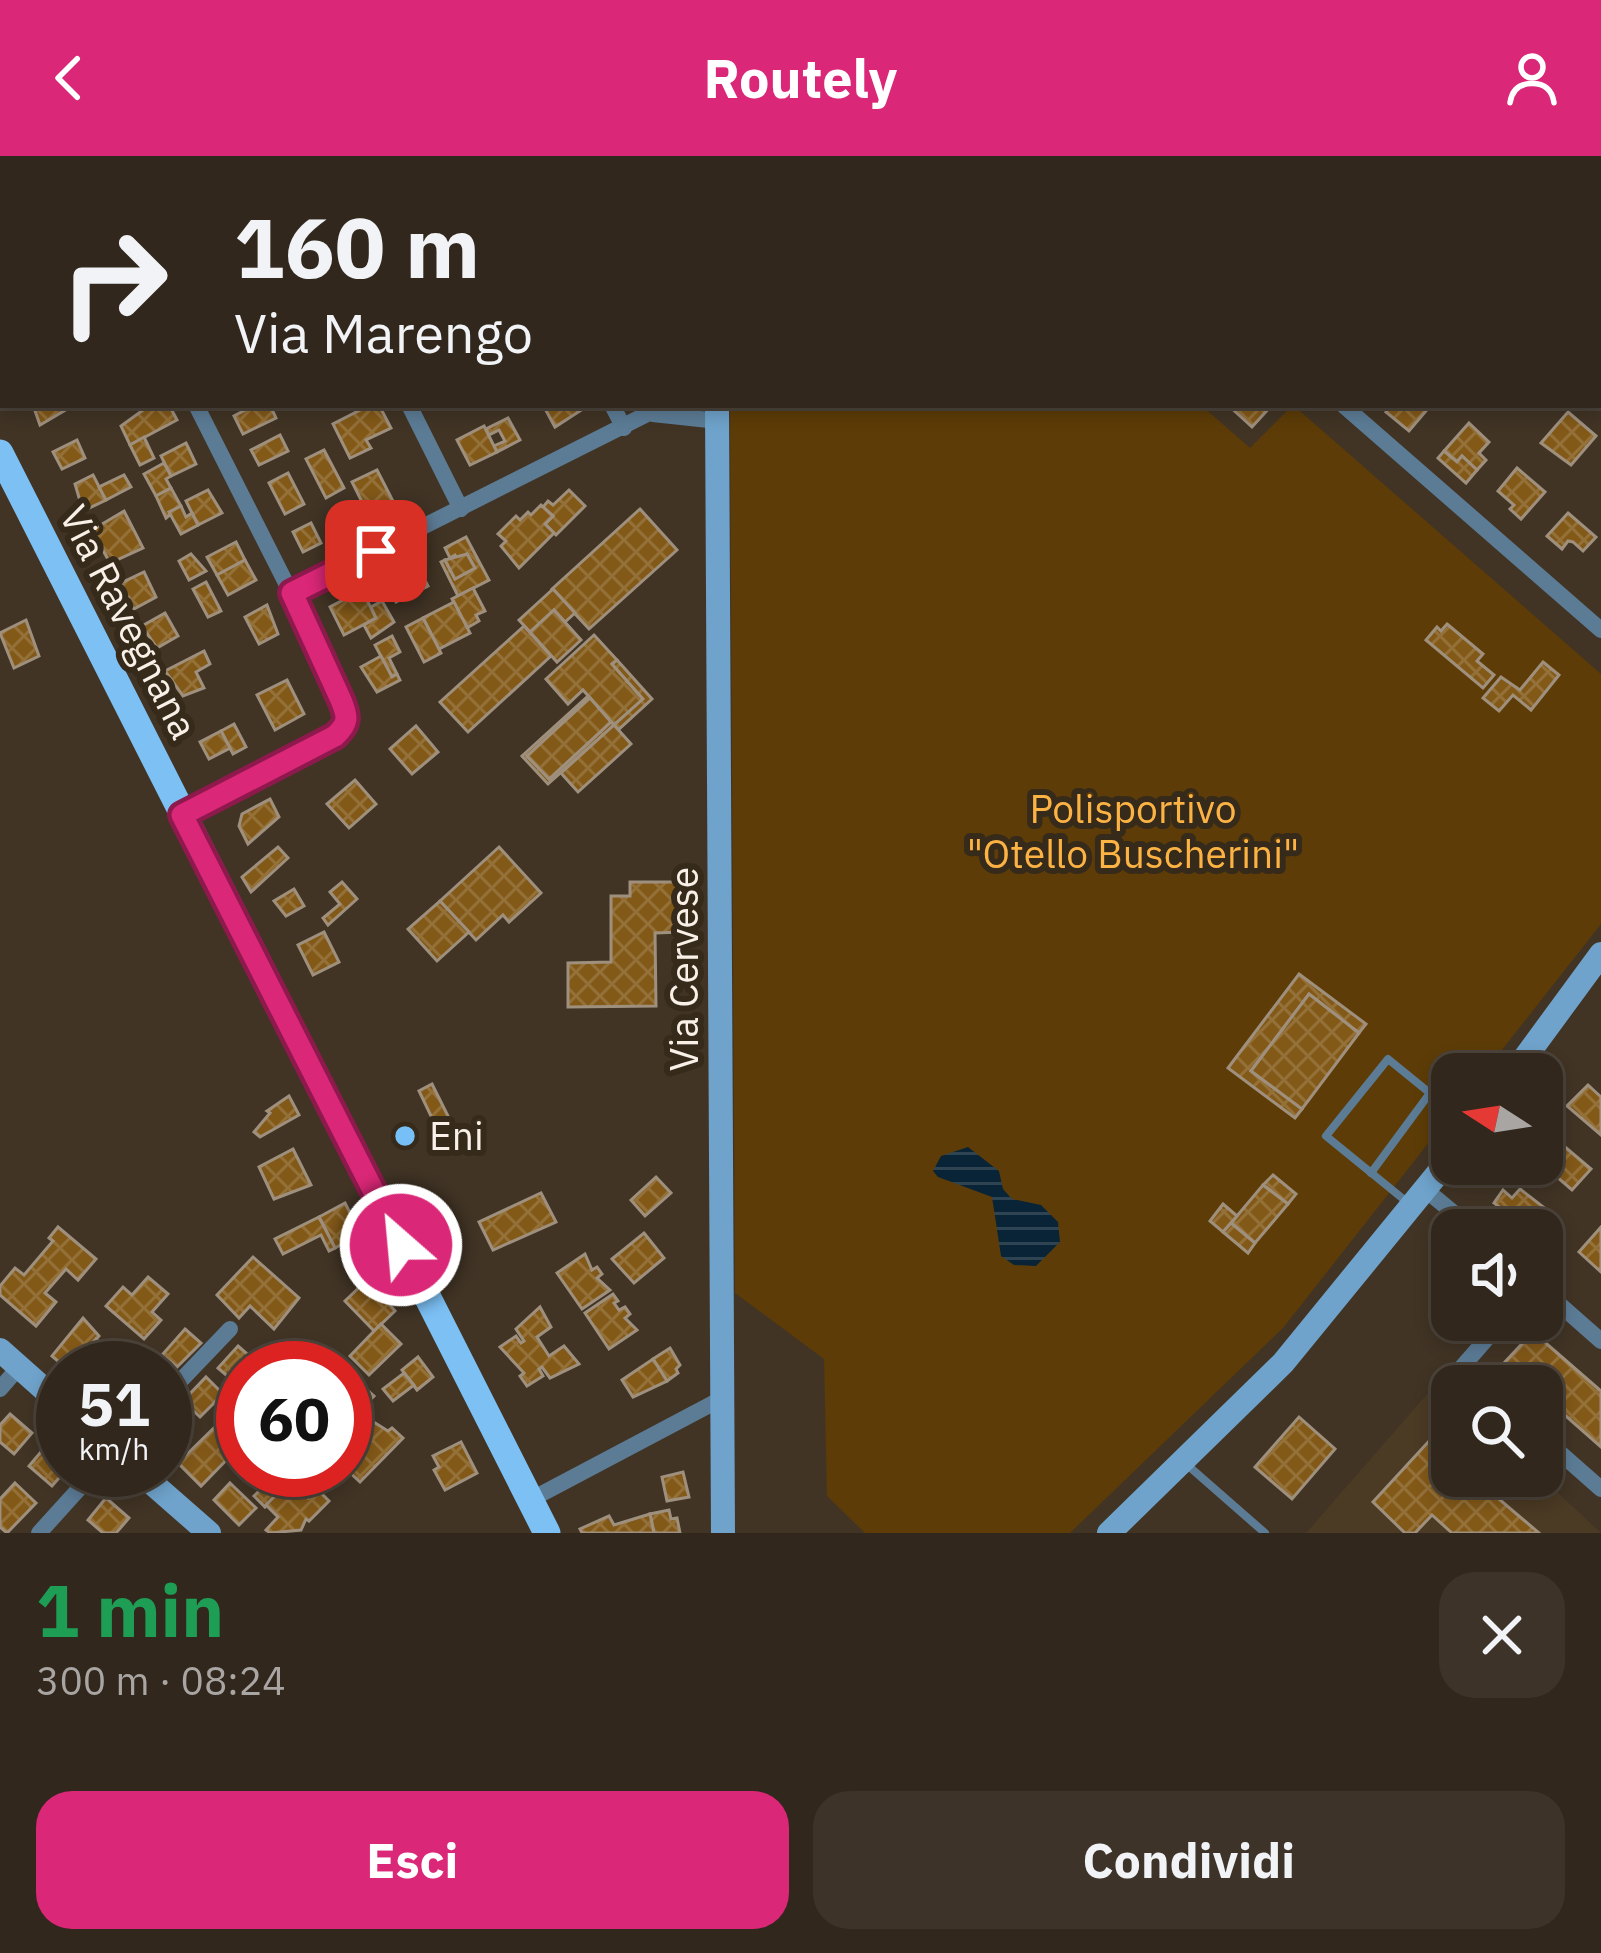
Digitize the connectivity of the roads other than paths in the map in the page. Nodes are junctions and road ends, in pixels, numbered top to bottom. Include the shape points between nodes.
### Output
1 (198, 408) edge
2 (410, 408) edge
3 (614, 408) edge
4 (1346, 408) edge
5 (659, 409) edge
6 (717, 413) edge
7 (624, 428) junction
8 (0, 453) edge
9 (461, 509) junction
10 (292, 593) junction
11 (1601, 630) edge
12 (182, 815) junction
13 (1601, 954) edge
14 (1528, 1053) edge
15 (1430, 1094) joint
16 (1371, 1173) junction
17 (1431, 1184) edge
18 (1420, 1198) junction
19 (1439, 1209) edge
20 (1563, 1308) edge
21 (230, 1329) dead end
22 (1485, 1341) edge
23 (1601, 1341) edge
24 (10, 1359) edge
25 (1464, 1365) edge
26 (192, 1368) edge
27 (36, 1382) edge
28 (0, 1389) edge
29 (721, 1400) junction
30 (1563, 1456) edge
31 (1182, 1461) junction
32 (1601, 1489) edge
33 (71, 1497) edge
34 (167, 1497) edge
35 (530, 1500) junction
36 (39, 1533) edge
37 (208, 1533) edge
38 (547, 1533) edge
39 (723, 1533) edge
40 (1108, 1533) edge
41 (1265, 1533) edge

1 - 10 street
2 - 9 street
3 - 7 street
4 - 11 street
5 - 6 street
5 - 7 street
6 - 29 main road, Via Cervese
7 - 9 street
8 - 12 main road, Via Ravegnana
9 - 10 street
10 - 12 street via 348,717 345,727
12 - 35 main road, Via Ravegnana
13 - 14 main road
15 - 16 lane
15 - 16 lane via 1388,1059 1326,1136
16 - 18 lane
17 - 18 main road
18 - 19 street
18 - 31 main road via 1283,1363
20 - 23 street
21 - 26 street
22 - 25 street
24 - 27 main road
24 - 28 street
29 - 35 street
29 - 39 main road, Via Cervese
30 - 32 street
31 - 40 main road
31 - 41 lane
33 - 36 street
34 - 37 main road
35 - 38 main road, Via Ravegnana

